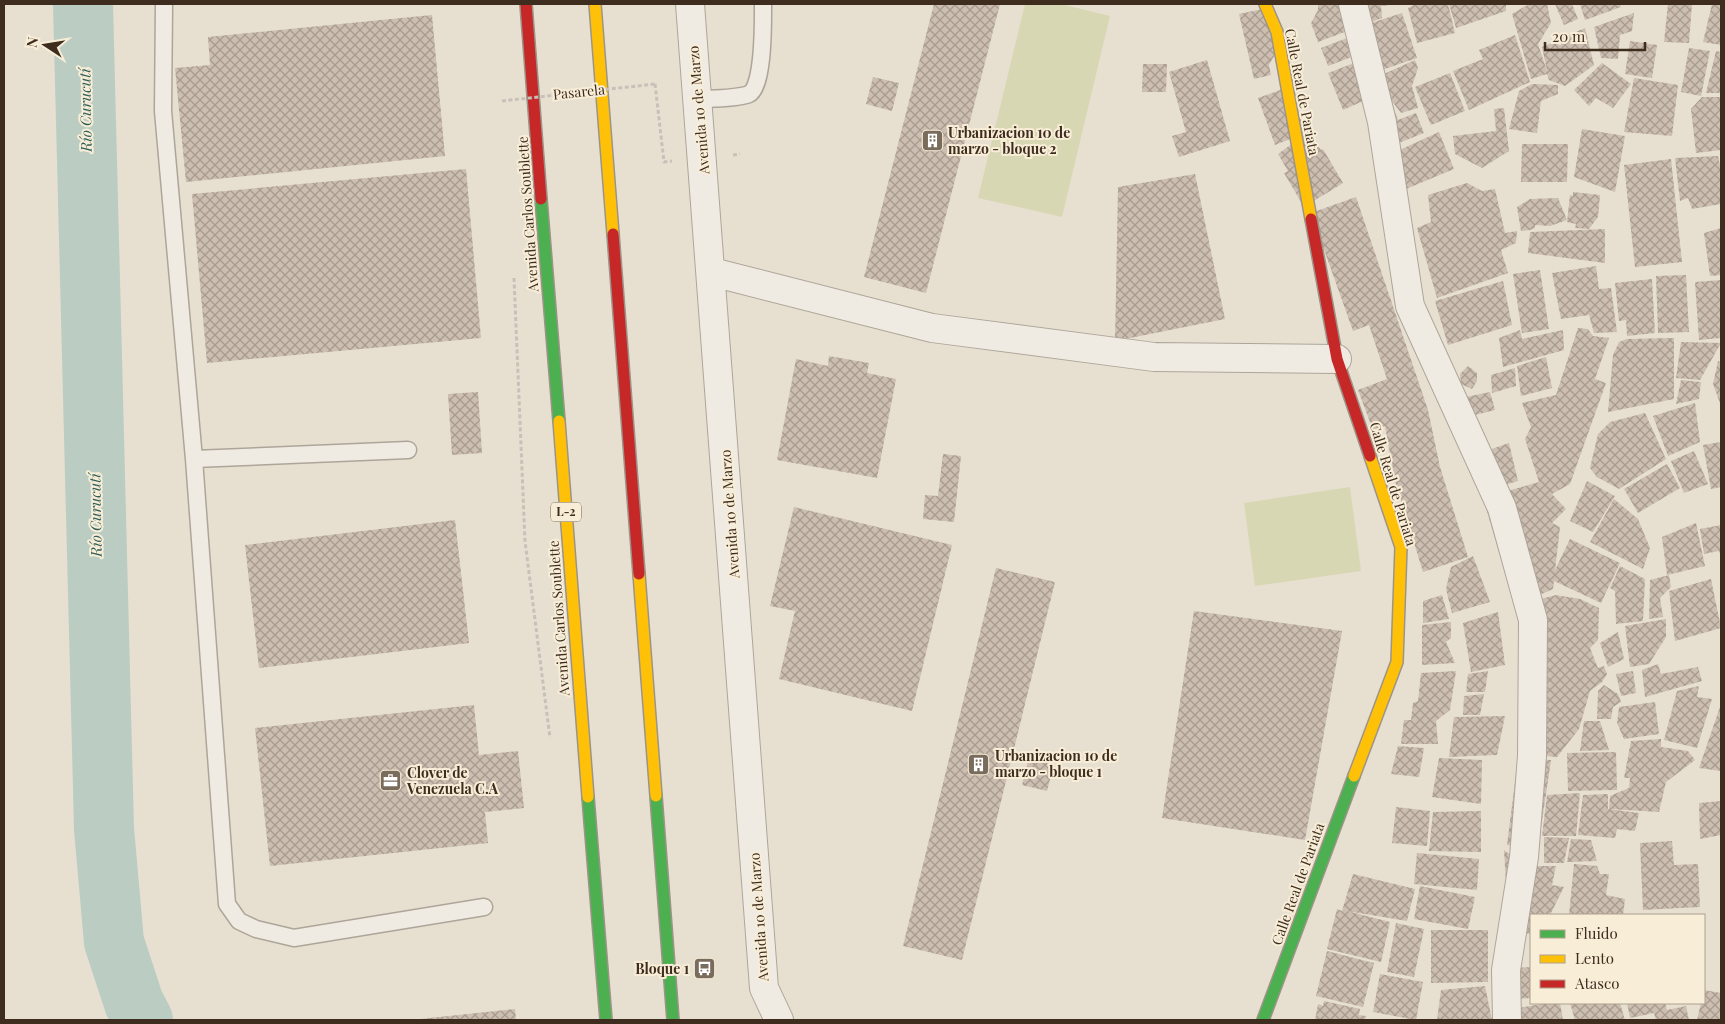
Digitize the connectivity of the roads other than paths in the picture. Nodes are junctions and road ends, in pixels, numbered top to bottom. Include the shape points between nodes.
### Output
1 (164, 4) edge
2 (526, 4) edge
3 (595, 4) edge
4 (690, 4) edge
5 (763, 4) edge
6 (1265, 4) edge
7 (1353, 4) edge
8 (698, 100) junction
9 (712, 272) junction
10 (1337, 359) junction
11 (408, 450) dead end
12 (194, 459) junction
13 (484, 907) dead end
14 (606, 1020) edge
15 (673, 1020) edge
16 (780, 1020) edge
17 (1263, 1020) edge
18 (1507, 1020) edge

1 - 12 lane via 163,111
2 - 14 main road, Avenida Carlos Soublette / L-2
3 - 15 main road
4 - 8 street, Avenida 10 de Marzo
5 - 8 lane via 761,61 756,87 749,94
6 - 10 main road, Calle Real de Pariata via 1277,32
7 - 18 street via 1382,122 1410,306 1502,508 1533,620 1532,756 1524,857 1506,970
8 - 9 street, Avenida 10 de Marzo
9 - 10 street via 932,328 1154,357
9 - 16 street, Avenida 10 de Marzo via 764,988
10 - 17 main road, Calle Real de Pariata via 1401,547 1397,662
11 - 12 lane
12 - 13 lane via 227,904 239,922 256,930 294,938

